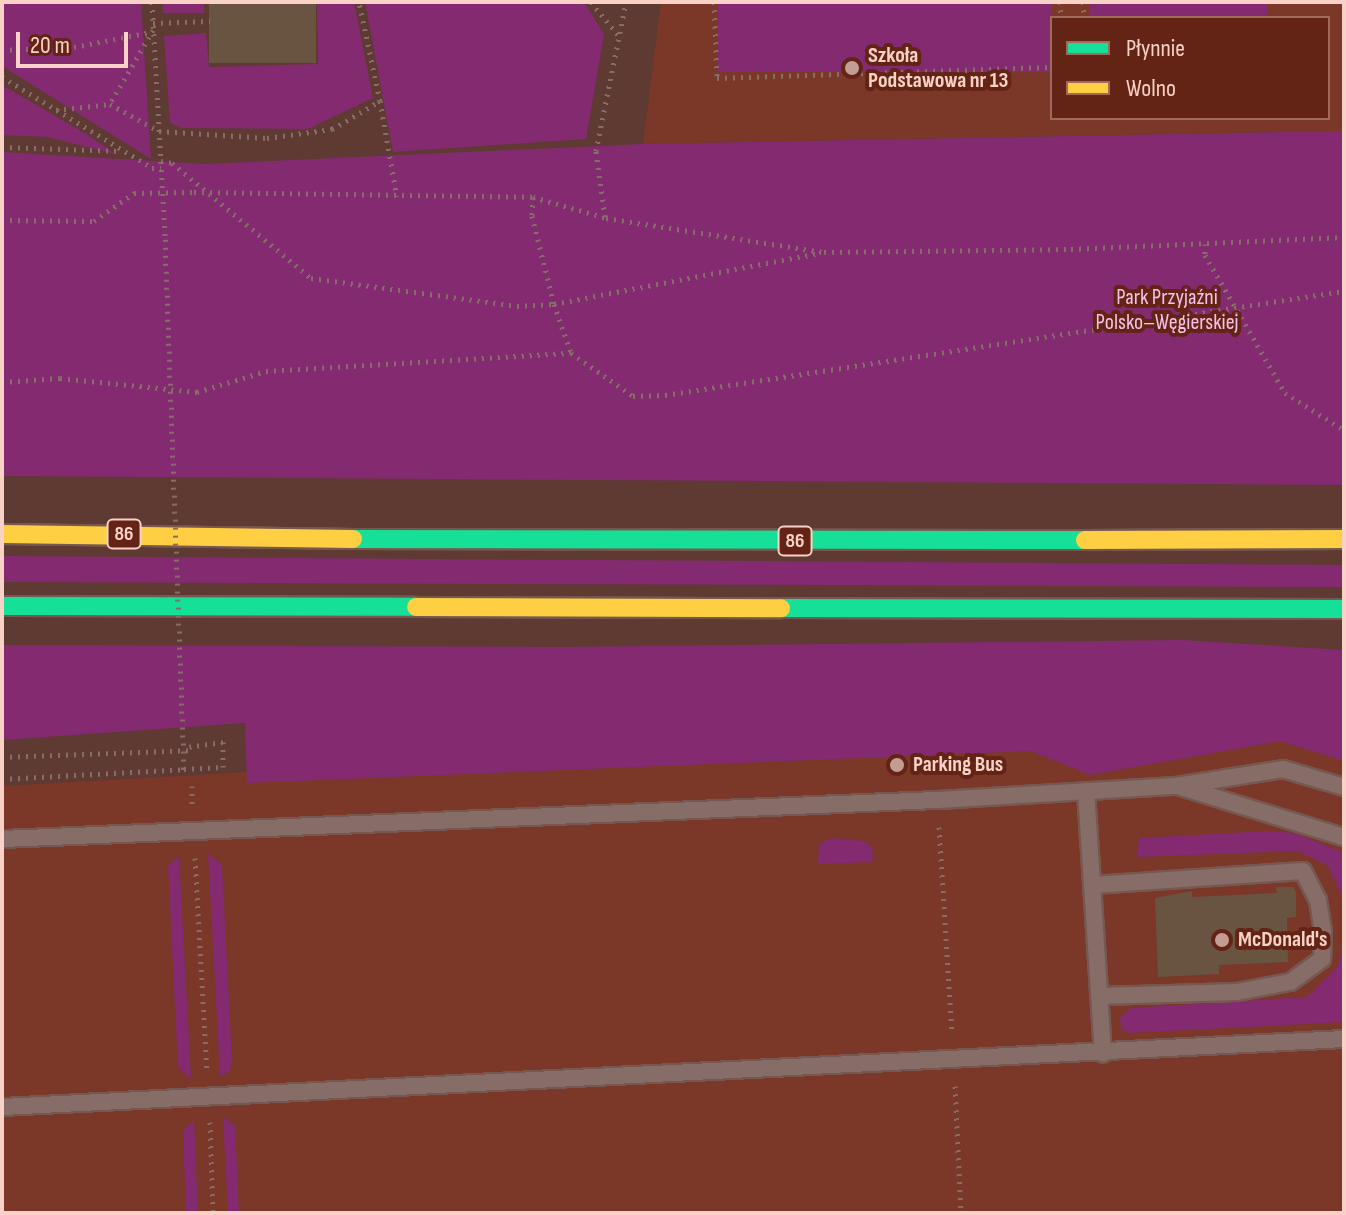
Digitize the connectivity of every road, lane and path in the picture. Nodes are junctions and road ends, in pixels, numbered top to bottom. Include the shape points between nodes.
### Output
1 (152, 2) edge
2 (359, 2) edge
3 (591, 2) edge
4 (626, 2) edge
5 (714, 2) edge
6 (210, 21) dead end
7 (153, 28) junction
8 (619, 36) junction
9 (2, 50) edge
10 (1050, 67) edge
11 (2, 77) edge
12 (380, 101) junction
13 (110, 104) junction
14 (56, 110) junction
15 (159, 131) junction
16 (2, 147) edge
17 (123, 151) junction
18 (161, 165) junction
19 (162, 192) junction
20 (212, 196) junction
21 (397, 197) junction
22 (533, 197) junction
23 (606, 218) junction
24 (2, 220) edge
25 (1344, 234) edge
26 (1205, 244) junction
27 (824, 252) junction
28 (1344, 291) edge
29 (554, 304) junction
30 (1235, 306) junction
31 (571, 353) junction
32 (2, 382) edge
33 (1344, 430) edge
34 (2, 534) edge
35 (1344, 539) edge
36 (2, 606) edge
37 (1186, 609) junction
38 (1344, 609) edge
39 (1236, 630) dead end
40 (2, 757) edge
41 (184, 769) junction
42 (2, 779) edge
43 (192, 786) dead end
44 (1176, 786) junction
45 (1344, 787) edge
46 (1086, 791) junction
47 (938, 800) junction
48 (193, 828) junction
49 (1344, 837) edge
50 (2, 839) edge
51 (1093, 885) junction
52 (1101, 996) junction
53 (1344, 1039) edge
54 (1103, 1053) junction
55 (954, 1061) junction
56 (209, 1099) junction
57 (2, 1107) edge
58 (213, 1213) edge
59 (961, 1213) edge

1 - 7 path
2 - 12 path
3 - 8 path
4 - 8 path
5 - 10 path via 717,78
6 - 7 path
7 - 9 path via 74,47
7 - 13 path
7 - 15 path
8 - 23 path via 596,151
11 - 14 path
12 - 15 path via 332,129 229,138
12 - 21 path
13 - 14 path
13 - 15 path
14 - 17 path
15 - 18 path
16 - 17 path
17 - 18 path
18 - 19 path
18 - 20 path via 172,163
19 - 20 path
19 - 24 path via 134,193 94,221
19 - 41 path, bridge
20 - 21 path
20 - 29 path via 311,278 517,306
21 - 22 path
22 - 23 path
22 - 29 path via 532,216
23 - 27 path
25 - 26 path
26 - 27 path
26 - 30 path via 1205,255
27 - 29 path
28 - 30 path
29 - 31 path
30 - 31 path via 665,395 633,396
30 - 33 path via 1285,393
31 - 32 path via 266,371 197,392 60,378
34 - 35 main road, 86 via 537,541
36 - 37 main road
37 - 38 main road
37 - 39 main road
40 - 41 path via 223,742 223,767
41 - 42 path, bridge
43 - 48 path
44 - 45 lane via 1283,769
44 - 46 lane
44 - 49 lane
46 - 47 lane
46 - 51 lane
47 - 48 lane
47 - 55 path
48 - 50 lane
48 - 56 path
51 - 52 lane
51 - 52 lane via 1303,871 1318,900 1323,933 1322,959 1290,982 1236,992
52 - 54 lane
53 - 54 lane
54 - 55 lane
55 - 56 lane
55 - 59 path
56 - 57 lane
56 - 58 path

